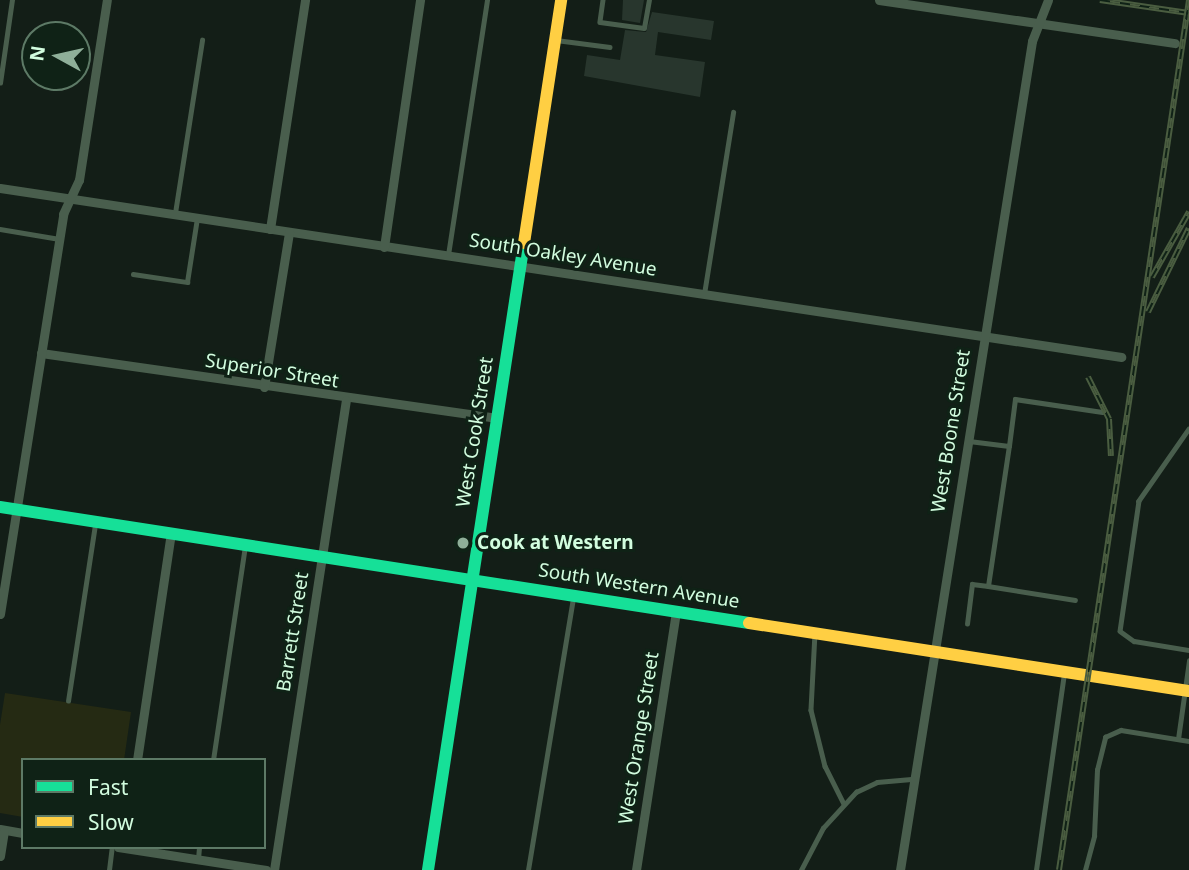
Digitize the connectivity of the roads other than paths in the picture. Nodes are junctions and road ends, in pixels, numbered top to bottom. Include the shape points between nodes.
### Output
1 (12, 0) edge
2 (107, 0) edge
3 (305, 0) edge
4 (420, 0) edge
5 (487, 0) edge
6 (561, 0) edge
7 (603, 0) edge
8 (649, 0) edge
9 (879, 0) edge
10 (1048, 0) edge
11 (1039, 24) junction
12 (202, 40) dead end
13 (555, 40) junction
14 (1175, 43) dead end
15 (610, 47) dead end
16 (0, 83) edge
17 (733, 112) dead end
18 (0, 188) edge
19 (71, 198) junction
20 (175, 214) junction
21 (197, 218) junction
22 (0, 229) edge
23 (270, 229) junction
24 (289, 232) junction
25 (59, 239) junction
26 (384, 247) junction
27 (448, 256) junction
28 (520, 266) junction
29 (133, 274) dead end
30 (704, 295) junction
31 (984, 338) junction
32 (41, 354) junction
33 (1121, 357) dead end
34 (264, 387) junction
35 (346, 400) junction
36 (1102, 412) dead end
37 (497, 418) junction
38 (1189, 429) edge
39 (968, 441) junction
40 (1009, 446) junction
41 (0, 507) edge
42 (17, 510) junction
43 (96, 522) junction
44 (171, 533) junction
45 (246, 545) junction
46 (322, 557) junction
47 (472, 580) junction
48 (988, 586) junction
49 (573, 596) junction
50 (1075, 600) dead end
51 (676, 612) junction
52 (0, 614) edge
53 (967, 624) dead end
54 (815, 633) junction
55 (1189, 650) edge
56 (934, 652) junction
57 (1189, 661) edge
58 (1064, 672) junction
59 (1187, 691) edge
60 (68, 701) dead end
61 (1178, 739) junction
62 (1189, 741) edge
63 (136, 758) edge
64 (213, 758) edge
65 (915, 779) junction
66 (844, 804) junction
67 (2, 829) edge
68 (21, 833) edge
69 (112, 849) edge
70 (129, 849) edge
71 (199, 849) edge
72 (0, 856) edge
73 (198, 860) junction
74 (215, 866) edge
75 (109, 870) edge
76 (266, 870) edge
77 (274, 870) edge
78 (428, 870) edge
79 (528, 870) edge
80 (636, 870) edge
81 (801, 870) edge
82 (900, 870) edge
83 (1037, 870) edge
84 (1085, 870) edge

1 - 16 lane
2 - 19 street via 79,180
3 - 23 street
4 - 26 street
5 - 27 lane
6 - 13 street, West Cook Street
7 - 8 lane via 600,22 644,28
9 - 11 street
10 - 11 street, West Boone Street
11 - 14 street
11 - 31 street, West Boone Street via 1032,41
12 - 20 lane
13 - 15 lane
13 - 28 street, West Cook Street
17 - 30 lane
18 - 19 street, South Oakley Avenue
19 - 20 street, South Oakley Avenue
19 - 25 street
20 - 21 street, South Oakley Avenue
21 - 23 street, South Oakley Avenue
21 - 29 lane via 187,282
22 - 25 lane
23 - 24 street, South Oakley Avenue
24 - 26 street, South Oakley Avenue
24 - 34 street
25 - 32 street
26 - 27 street, South Oakley Avenue
27 - 28 street, South Oakley Avenue
28 - 30 street, South Oakley Avenue
28 - 37 street, West Cook Street
30 - 31 street, South Oakley Avenue
31 - 33 street, South Oakley Avenue
31 - 39 street, West Boone Street
32 - 34 street, Superior Street
32 - 42 street
34 - 35 street, Superior Street
35 - 37 street, Superior Street
35 - 46 street, Barrett Street
36 - 40 lane via 1015,399
37 - 47 street, West Cook Street
38 - 55 lane via 1139,501 1120,631 1134,642
39 - 40 lane
39 - 56 street, West Boone Street
40 - 48 lane
41 - 42 street, South Western Avenue
42 - 43 street, South Western Avenue
42 - 52 street
43 - 44 street, South Western Avenue
43 - 60 lane
44 - 45 street, South Western Avenue
44 - 63 street
45 - 46 street, South Western Avenue
45 - 64 lane
46 - 47 street, South Western Avenue
46 - 77 street, Barrett Street
47 - 49 street, South Western Avenue
47 - 78 street, West Cook Street
48 - 50 lane
48 - 53 lane via 972,584
49 - 51 street, South Western Avenue
49 - 79 lane
51 - 54 street, South Western Avenue
51 - 80 street, West Orange Street
54 - 56 street, South Western Avenue
54 - 66 lane via 811,710 825,766
56 - 58 street, South Western Avenue
56 - 65 street, West Boone Street
57 - 59 lane
58 - 59 street, South Western Avenue
58 - 83 lane
59 - 61 lane
61 - 62 lane
61 - 84 lane via 1121,730 1105,737 1097,770 1094,836
65 - 66 lane via 867,786
65 - 82 street, West Boone Street
66 - 81 lane via 823,828
67 - 68 street
67 - 72 street
69 - 75 lane
70 - 73 street
71 - 73 lane
73 - 74 street
74 - 76 street

